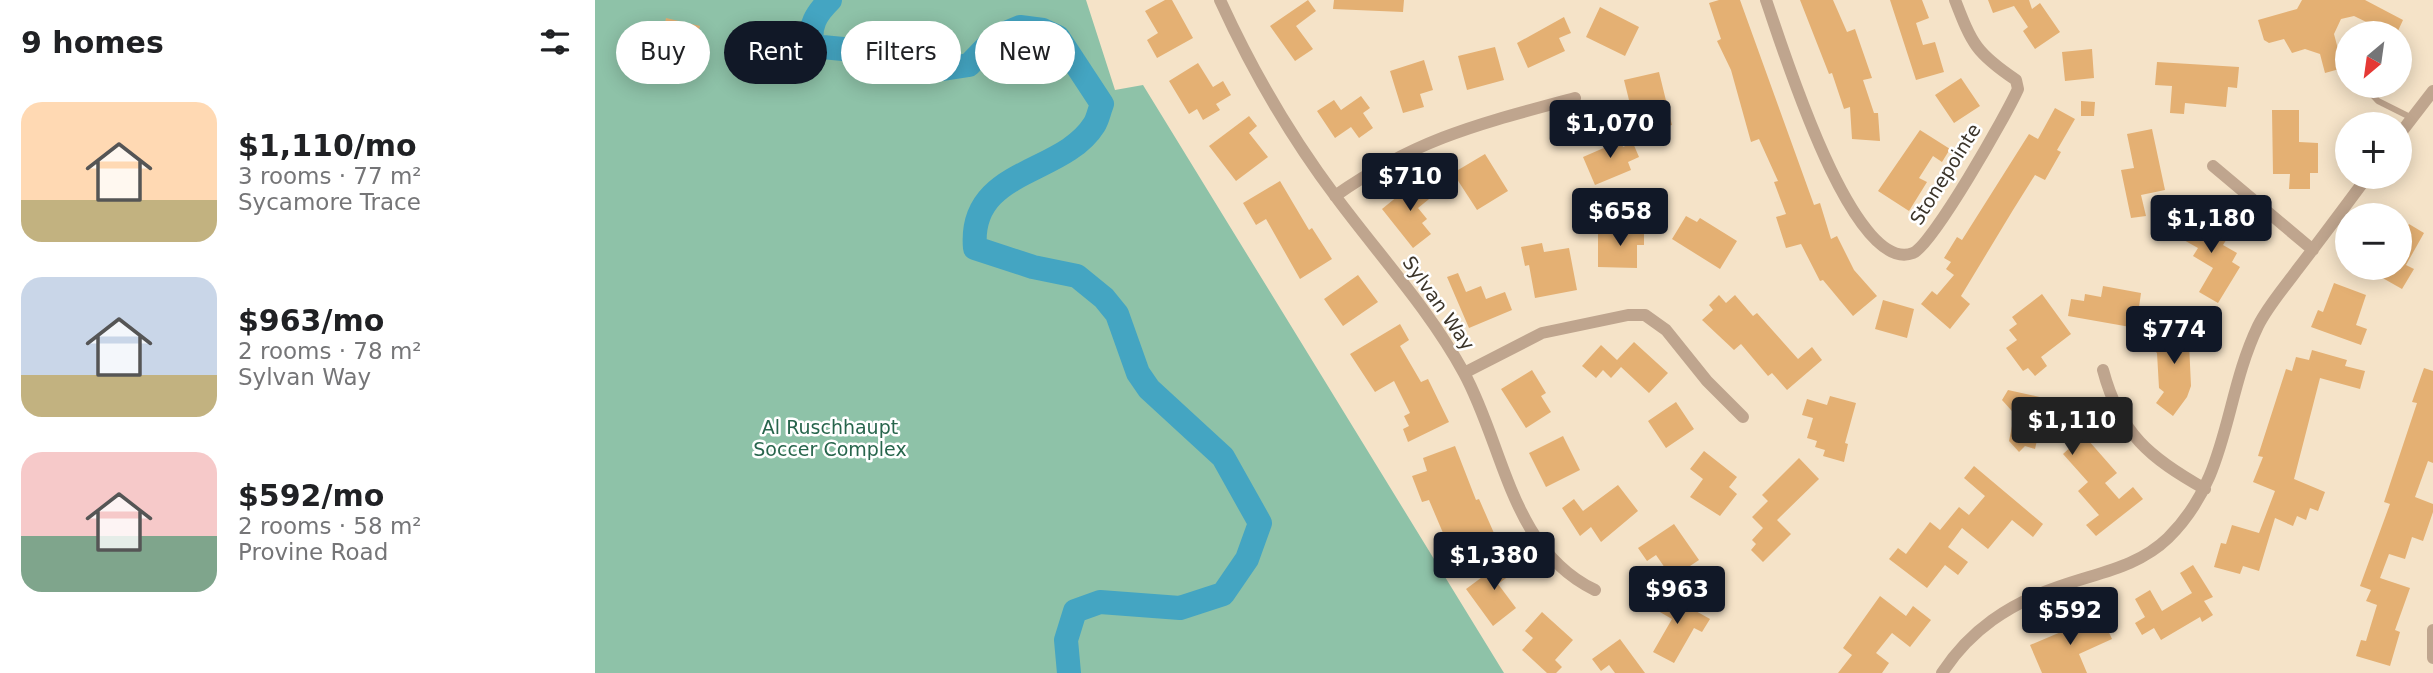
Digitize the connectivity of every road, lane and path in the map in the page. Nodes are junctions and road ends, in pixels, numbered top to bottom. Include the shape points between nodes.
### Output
1 (1220, 0) edge
2 (1766, 0) edge
3 (1955, 0) edge
4 (2433, 91) edge
5 (1575, 98) dead end
6 (2375, 98) edge
7 (2400, 112) edge
8 (2412, 118) edge
9 (2213, 166) dead end
10 (2358, 189) edge
11 (1335, 196) junction
12 (2312, 250) junction
13 (2103, 370) dead end
14 (1464, 373) junction
15 (1743, 417) dead end
16 (2205, 489) junction
17 (1595, 590) dead end
18 (2433, 630) edge
19 (2433, 658) edge
20 (1942, 673) edge

1 - 11 street, Sylvan Way via 1241,47
2 - 3 street, Stonepointe via 1832,174 1876,242 1904,255 1920,249 1933,232 2018,89 2016,80 1985,59 1973,43
4 - 8 street
5 - 11 street via 1435,138
6 - 7 lane
9 - 12 street
10 - 12 street
11 - 14 street, Sylvan Way via 1428,316
12 - 16 street via 2258,327 2240,375 2225,440
13 - 16 street via 2117,411 2131,434 2164,466
14 - 15 street via 1542,334 1629,314 1645,315 1666,330
14 - 17 street, Sylvan Way via 1523,515 1571,579
16 - 20 street via 2186,517 2154,549 2112,571 2008,608 1967,640
18 - 19 street

